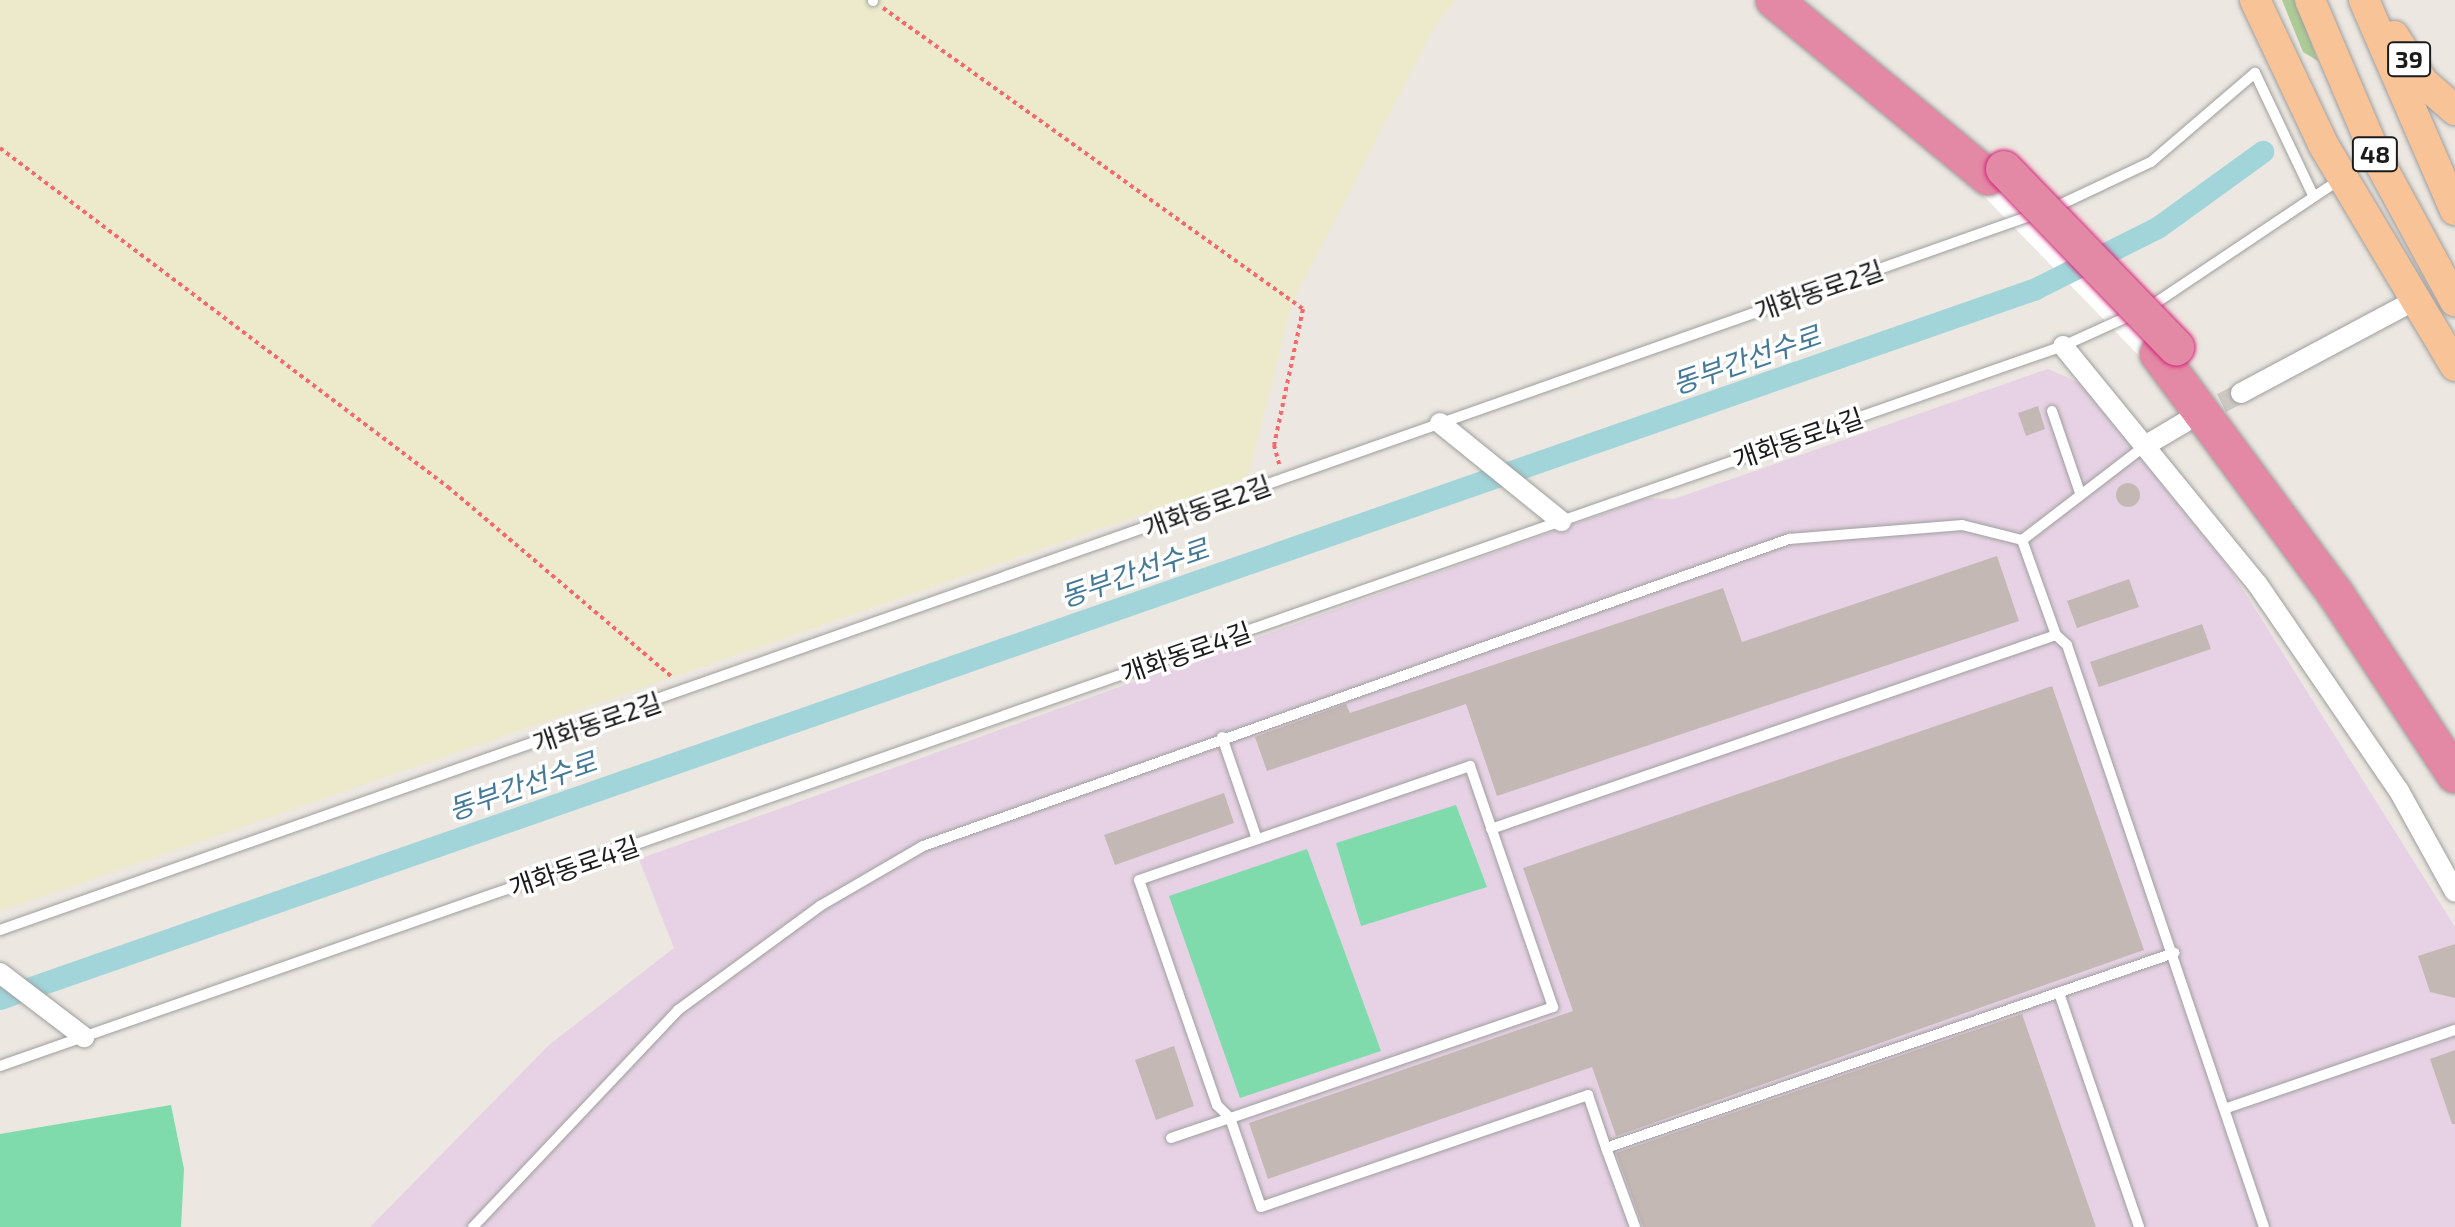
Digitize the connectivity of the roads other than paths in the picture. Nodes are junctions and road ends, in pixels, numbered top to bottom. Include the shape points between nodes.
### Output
1 (1774, 0) edge
2 (1800, 0) edge
3 (2255, 0) edge
4 (2310, 0) edge
5 (2364, 0) edge
6 (2371, 0) edge
7 (2455, 110) edge
8 (1996, 173) junction
9 (2343, 178) junction
10 (2314, 197) junction
11 (2455, 210) edge
12 (2415, 300) junction
13 (2455, 301) edge
14 (2063, 346) junction
15 (2167, 351) junction
16 (2455, 366) edge
17 (2241, 393) tunnel mouth
18 (2052, 411) dead end
19 (2185, 422) tunnel mouth
20 (1448, 430) junction
21 (2148, 444) junction
22 (2080, 493) junction
23 (1561, 521) junction
24 (2022, 540) junction
25 (2056, 635) junction
26 (2455, 727) edge
27 (1222, 737) junction
28 (2455, 775) edge
29 (1491, 829) junction
30 (1257, 839) junction
31 (2455, 892) edge
32 (0, 930) edge
33 (2174, 953) junction
34 (0, 973) edge
35 (2059, 993) junction
36 (2455, 1030) edge
37 (84, 1037) junction
38 (0, 1066) edge
39 (2227, 1108) junction
40 (1230, 1118) junction
41 (1171, 1138) dead end
42 (1606, 1148) junction
43 (473, 1227) edge
44 (1635, 1227) edge
45 (2139, 1227) edge
46 (2264, 1227) edge

1 - 8 highway
2 - 8 highway
3 - 9 main road
4 - 13 main road, 48 via 2378,160
5 - 11 main road, 48
6 - 7 main road, 39 via 2423,82
8 - 15 highway
9 - 10 lane, 개화동로4길
9 - 12 main road
10 - 14 lane, 개화동로4길 via 2162,302
10 - 20 lane, 개화동로2길 via 2255,73 2175,143 2103,190
12 - 16 main road
12 - 17 street
14 - 21 street
14 - 23 lane, 개화동로4길
15 - 26 highway via 2360,586
15 - 28 highway
18 - 22 lane
19 - 21 street
20 - 23 street
20 - 32 lane, 개화동로2길 via 1282,479
21 - 22 lane
21 - 31 street via 2258,585 2399,791
22 - 24 lane
23 - 37 lane, 개화동로4길
24 - 25 lane
24 - 27 lane via 1962,525 1866,527 1789,539
25 - 29 lane
25 - 33 lane via 2067,645
27 - 30 lane
27 - 43 lane via 992,815 885,865 820,906 638,1046
29 - 30 lane via 1470,766
29 - 40 lane via 1553,1007
30 - 40 lane via 1139,880 1217,1105
33 - 35 lane
33 - 39 lane
34 - 37 street
35 - 42 lane
35 - 45 lane
36 - 39 lane
37 - 38 lane, 개화동로4길
39 - 46 lane
40 - 41 lane
40 - 42 lane via 1261,1207 1588,1095
42 - 44 lane

